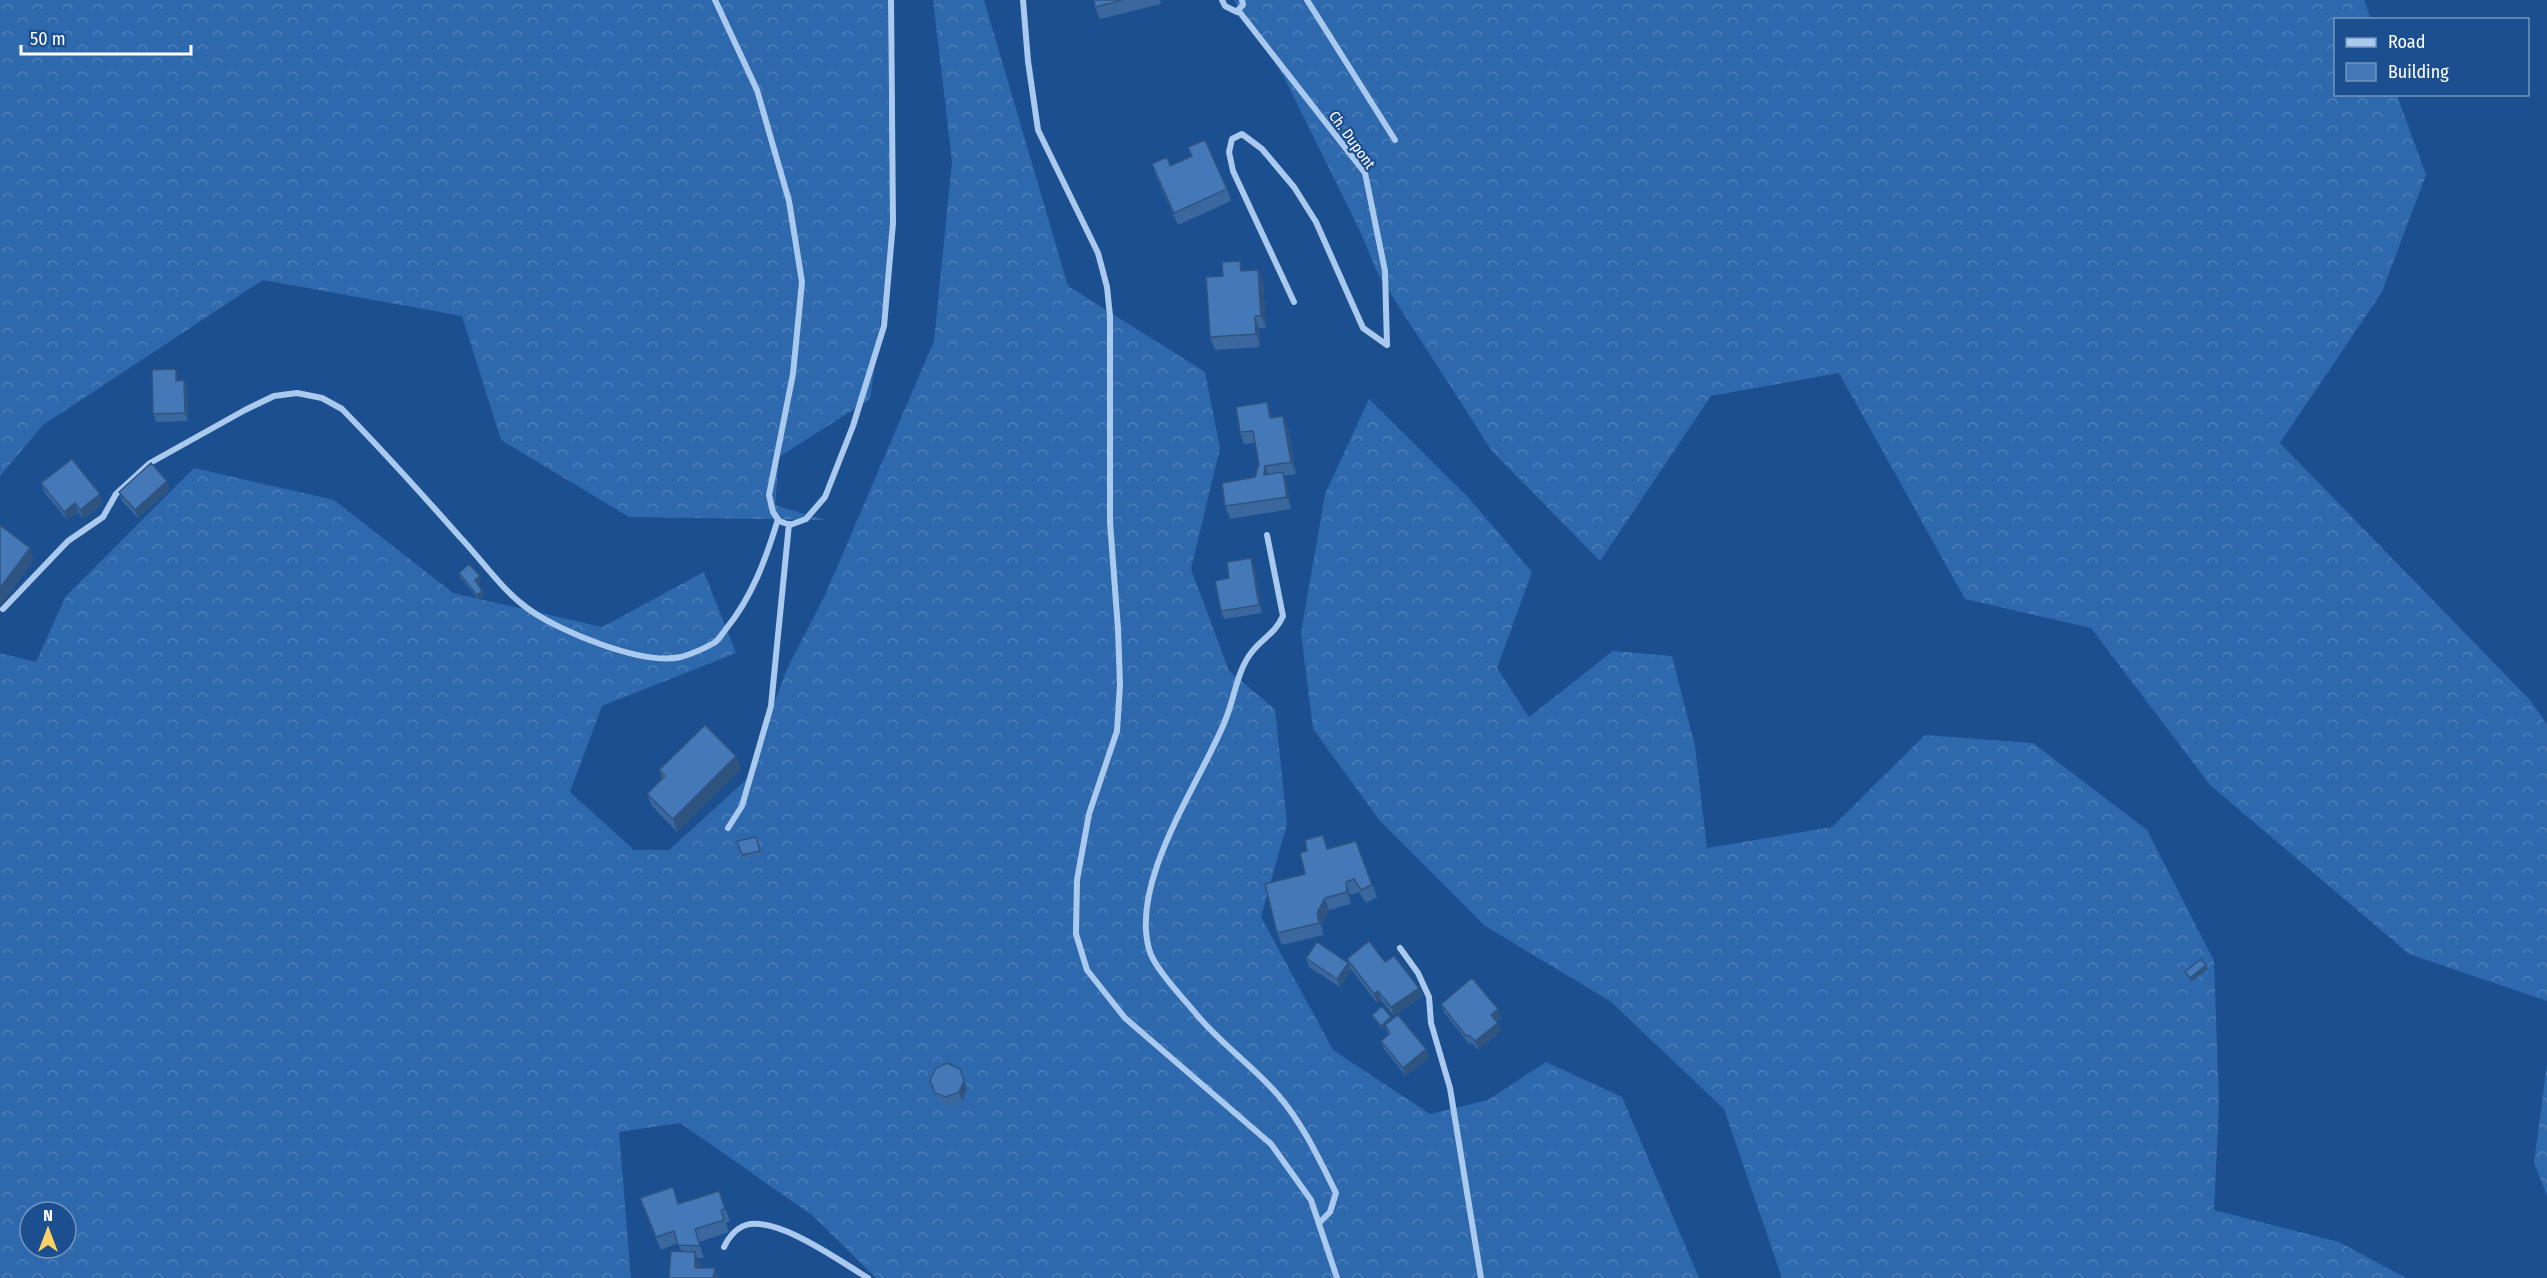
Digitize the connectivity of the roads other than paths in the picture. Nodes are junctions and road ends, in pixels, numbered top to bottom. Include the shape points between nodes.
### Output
1 (715, 0) edge
2 (891, 0) edge
3 (1023, 0) edge
4 (1222, 0) edge
5 (1242, 0) edge
6 (1307, 0) edge
7 (1238, 10) junction
8 (1395, 140) dead end
9 (1294, 302) dead end
10 (778, 519) junction
11 (789, 524) junction
12 (1267, 535) dead end
13 (3, 609) dead end
14 (728, 828) dead end
15 (1400, 948) dead end
16 (1318, 1223) junction
17 (724, 1247) dead end
18 (867, 1278) edge
19 (1337, 1278) edge
20 (1481, 1278) edge

1 - 10 street via 758,90 789,201 802,282 793,374 769,495
2 - 11 street via 893,223 884,326 853,426 825,497 806,519
3 - 16 street via 1038,130 1098,253 1110,316 1110,522 1120,685 1117,731 1089,814 1077,880 1076,934 1087,970 1125,1018 1271,1144 1311,1200
4 - 7 street via 1225,6
5 - 7 street
6 - 8 street
7 - 9 street, Ch. Dupont via 1365,174 1385,271 1387,345 1363,328 1316,222 1294,187 1262,149 1242,134 1232,139 1229,153 1233,171
10 - 11 street
10 - 13 street via 766,561 754,585 716,642 680,657 641,656 558,627 528,609 501,585 342,409 322,398 297,393 274,396 150,463 116,494 103,517 68,541
11 - 14 street via 771,706 742,806
12 - 16 street via 1283,616 1278,628 1251,652 1246,662 1226,719 1150,883 1145,922 1149,952 1168,980 1205,1024 1279,1095 1304,1130 1336,1193 1330,1212
15 - 20 street via 1429,998 1431,1023 1450,1088
16 - 19 street
17 - 18 street via 735,1231 761,1224 809,1241

